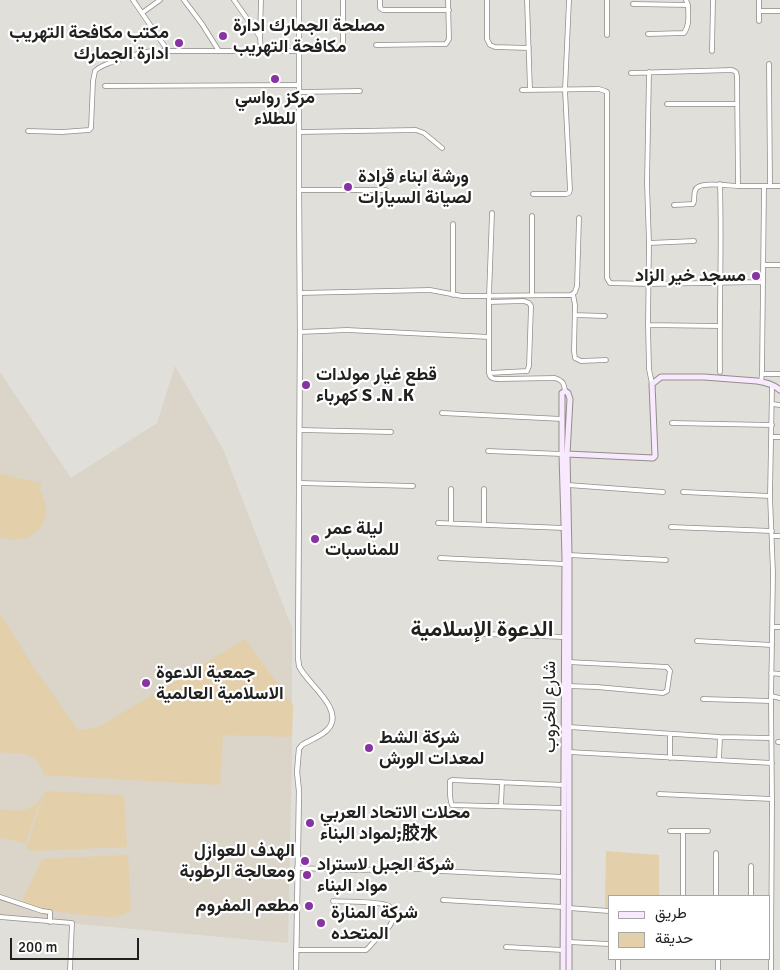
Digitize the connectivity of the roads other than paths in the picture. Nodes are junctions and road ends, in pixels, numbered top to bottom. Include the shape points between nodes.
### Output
1 (133, 0) edge
2 (160, 0) edge
3 (184, 0) edge
4 (234, 0) edge
5 (261, 0) edge
6 (299, 0) edge
7 (343, 0) edge
8 (380, 0) edge
9 (448, 0) edge
10 (487, 0) edge
11 (528, 0) edge
12 (569, 0) edge
13 (607, 0) edge
14 (713, 0) edge
15 (759, 0) edge
16 (687, 2) edge
17 (633, 4) dead end
18 (449, 10) junction
19 (759, 10) junction
20 (780, 11) edge
21 (142, 13) junction
22 (759, 21) dead end
23 (648, 34) dead end
24 (607, 35) dead end
25 (260, 37) junction
26 (343, 44) dead end
27 (376, 45) dead end
28 (529, 48) junction
29 (168, 51) junction
30 (219, 51) junction
31 (262, 51) junction
32 (299, 51) junction
33 (712, 51) dead end
34 (769, 64) dead end
35 (649, 72) junction
36 (631, 73) dead end
37 (299, 84) junction
38 (105, 86) dead end
39 (522, 90) dead end
40 (530, 90) junction
41 (565, 90) junction
42 (360, 91) dead end
43 (298, 92) junction
44 (667, 104) dead end
45 (737, 104) junction
46 (28, 132) dead end
47 (299, 132) junction
48 (442, 148) dead end
49 (720, 184) junction
50 (738, 186) junction
51 (764, 186) junction
52 (770, 186) junction
53 (780, 186) edge
54 (299, 190) junction
55 (386, 190) dead end
56 (533, 194) dead end
57 (674, 205) dead end
58 (492, 213) dead end
59 (532, 216) dead end
60 (579, 218) dead end
61 (453, 224) dead end
62 (694, 242) dead end
63 (650, 243) junction
64 (763, 265) junction
65 (780, 265) edge
66 (763, 282) junction
67 (721, 283) junction
68 (649, 284) junction
69 (300, 293) junction
70 (453, 294) junction
71 (573, 294) junction
72 (489, 296) junction
73 (532, 296) junction
74 (489, 302) junction
75 (575, 315) junction
76 (605, 316) dead end
77 (648, 325) junction
78 (720, 326) junction
79 (300, 332) junction
80 (489, 337) junction
81 (606, 360) dead end
82 (720, 372) dead end
83 (489, 373) junction
84 (762, 374) junction
85 (780, 374) edge
86 (761, 382) junction
87 (652, 384) junction
88 (777, 387) edge
89 (565, 390) junction
90 (772, 404) junction
91 (780, 404) edge
92 (442, 413) dead end
93 (562, 419) junction
94 (672, 423) dead end
95 (772, 425) junction
96 (300, 430) junction
97 (391, 432) dead end
98 (772, 436) junction
99 (780, 437) edge
100 (488, 451) dead end
101 (564, 454) junction
102 (300, 483) junction
103 (413, 486) dead end
104 (568, 486) junction
105 (450, 489) dead end
106 (484, 489) dead end
107 (663, 492) dead end
108 (683, 492) dead end
109 (770, 496) junction
110 (438, 522) dead end
111 (451, 523) junction
112 (484, 524) junction
113 (671, 527) dead end
114 (564, 528) junction
115 (772, 533) junction
116 (780, 536) edge
117 (569, 555) junction
118 (440, 558) dead end
119 (666, 560) dead end
120 (565, 564) junction
121 (773, 573) junction
122 (780, 573) edge
123 (772, 627) junction
124 (780, 627) edge
125 (458, 633) dead end
126 (564, 637) junction
127 (697, 641) dead end
128 (772, 645) junction
129 (566, 661) junction
130 (771, 673) junction
131 (780, 674) edge
132 (568, 686) junction
133 (771, 696) junction
134 (780, 698) edge
135 (703, 699) dead end
136 (770, 701) junction
137 (569, 727) junction
138 (670, 734) junction
139 (720, 737) junction
140 (771, 738) junction
141 (569, 752) junction
142 (670, 758) junction
143 (719, 760) junction
144 (772, 763) junction
145 (502, 782) junction
146 (564, 785) junction
147 (659, 794) dead end
148 (772, 800) junction
149 (501, 806) junction
150 (564, 808) junction
151 (670, 831) dead end
152 (683, 831) junction
153 (708, 831) dead end
154 (716, 853) dead end
155 (751, 866) dead end
156 (297, 868) junction
157 (420, 869) dead end
158 (440, 870) dead end
159 (563, 877) junction
160 (683, 895) edge
161 (716, 895) edge
162 (751, 895) edge
163 (0, 897) edge
164 (443, 900) dead end
165 (333, 901) dead end
166 (566, 908) junction
167 (608, 911) edge
168 (0, 918) edge
169 (770, 920) edge
170 (50, 922) junction
171 (569, 942) junction
172 (608, 944) edge
173 (506, 947) dead end
174 (296, 950) junction
175 (563, 950) junction
176 (770, 953) edge
177 (70, 970) edge
178 (296, 970) edge
179 (563, 970) edge
180 (569, 970) edge
181 (770, 970) edge

1 - 21 street
2 - 21 street
3 - 30 street
4 - 25 street
5 - 25 street
6 - 32 street
7 - 26 street
8 - 18 street via 383,10
9 - 18 street
10 - 28 street via 487,39 490,45
11 - 28 street
12 - 41 street
13 - 24 street
14 - 33 street
15 - 19 street
16 - 17 street
16 - 23 street via 689,18 684,33
18 - 27 street via 449,39 446,44
19 - 20 street
19 - 22 street
21 - 29 street
25 - 31 street
28 - 40 street
29 - 30 street
29 - 46 street via 147,52 98,68 94,75 91,128 86,132
30 - 31 street
31 - 32 street
32 - 37 street
34 - 52 street
35 - 36 street
35 - 45 street via 734,70
35 - 63 street via 647,183
37 - 38 street
37 - 43 street
39 - 40 street
40 - 41 street
41 - 56 street via 569,193
41 - 68 street via 599,89 607,92 607,278 612,284
42 - 43 street
43 - 47 street
44 - 45 street
45 - 50 street
47 - 48 street via 416,130
47 - 54 street
49 - 50 street
49 - 57 street via 699,186 694,191 693,204
49 - 67 street
50 - 51 street
51 - 52 street
51 - 64 street
52 - 53 street
54 - 55 street
54 - 69 street
58 - 72 street
59 - 73 street
60 - 71 street via 577,286
61 - 70 street
62 - 63 street
63 - 68 street
64 - 65 street
64 - 66 street
66 - 67 street
66 - 84 street
67 - 68 street
67 - 78 street
68 - 77 street
69 - 70 street via 436,290
69 - 79 street
70 - 72 street
71 - 73 street
71 - 75 street
72 - 73 street
72 - 74 street
74 - 80 street
74 - 83 street via 524,301 531,306 529,370
75 - 76 street
75 - 81 street via 575,358 581,361
77 - 78 street
77 - 87 street
78 - 82 street
79 - 80 street via 347,330
79 - 96 street
80 - 83 street
83 - 89 street via 500,379 555,378 564,383
84 - 85 street
84 - 86 street
86 - 87 main road via 678,376 661,377
86 - 88 main road
87 - 101 main road via 654,458
88 - 90 street
89 - 93 main road, شارع الخروب via 562,393
89 - 101 main road, شارع الخروب via 570,398
90 - 91 street
90 - 95 street
92 - 93 street
93 - 101 main road, شارع الخروب
94 - 95 street
95 - 98 street
96 - 97 street
96 - 102 street
98 - 99 street
98 - 109 street
100 - 101 street
101 - 104 main road, شارع الخروب
101 - 114 main road, شارع الخروب
102 - 103 street
102 - 156 street via 298,658 302,672 330,706 332,721 328,729 299,748
104 - 107 street
104 - 117 main road, شارع الخروب
105 - 111 street
106 - 112 street
108 - 109 street
109 - 115 street
110 - 111 street
111 - 112 street
112 - 114 street
113 - 115 street
114 - 120 main road, شارع الخروب
115 - 116 street
115 - 121 street
117 - 119 street
117 - 129 main road, شارع الخروب
118 - 120 street
120 - 126 main road, شارع الخروب
121 - 122 street
121 - 123 street
123 - 124 street
123 - 128 street
125 - 126 street
126 - 129 main road, شارع الخروب
127 - 128 street
128 - 130 street
129 - 132 main road, شارع الخروب
129 - 132 street via 667,667 670,671 667,691 663,692
129 - 146 main road, شارع الخروب
130 - 131 street
130 - 133 street
132 - 137 main road, شارع الخروب
133 - 134 street
133 - 136 street
135 - 136 street
136 - 140 street
137 - 138 street
137 - 141 main road, شارع الخروب
138 - 139 street
138 - 142 street
139 - 140 street
139 - 143 street
140 - 144 street
141 - 142 street
141 - 166 main road, شارع الخروب
142 - 143 street
143 - 144 street
144 - 148 street
145 - 146 street
145 - 149 street
145 - 149 street via 450,782 452,805
146 - 150 main road, شارع الخروب
147 - 148 street
148 - 169 street
149 - 150 street
150 - 159 main road, شارع الخروب
151 - 152 street
152 - 153 street
152 - 160 street
154 - 161 street
155 - 162 street
156 - 157 street
156 - 174 street
158 - 159 street
159 - 166 main road, شارع الخروب
163 - 170 street via 50,912
164 - 166 street
165 - 174 street via 388,906 392,910 392,921 366,950
166 - 167 street
166 - 171 main road, شارع الخروب
166 - 175 main road, شارع الخروب
168 - 170 street
169 - 176 street
170 - 177 street via 72,923
171 - 172 street
171 - 180 main road, شارع الخروب
173 - 175 street
174 - 178 street
175 - 179 main road, شارع الخروب
176 - 181 street

